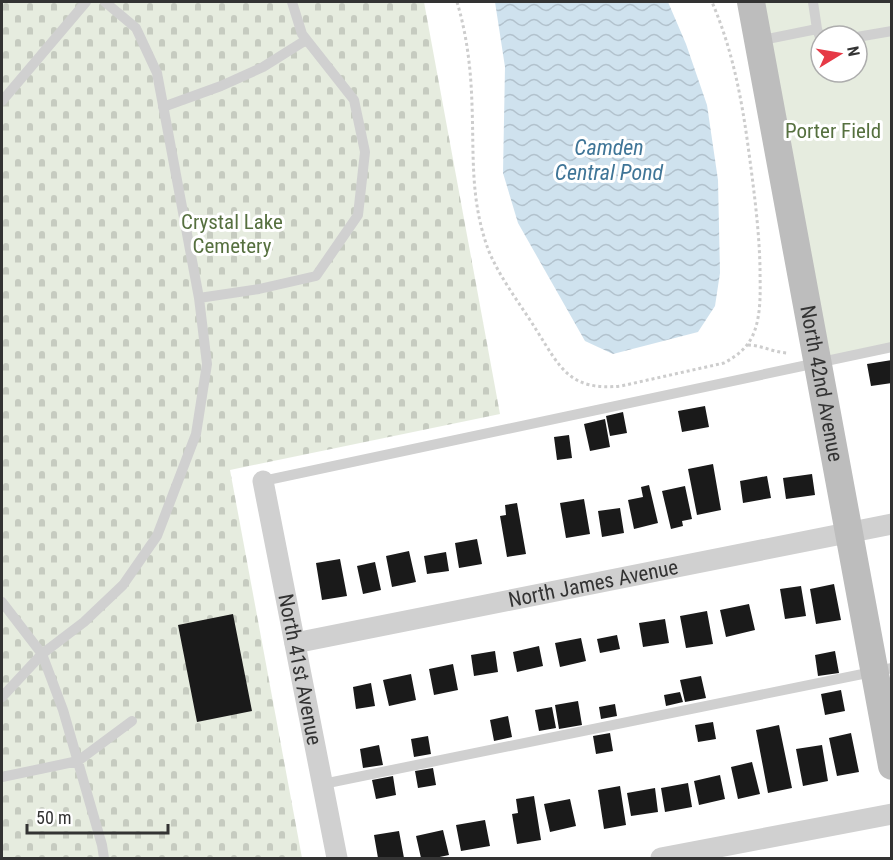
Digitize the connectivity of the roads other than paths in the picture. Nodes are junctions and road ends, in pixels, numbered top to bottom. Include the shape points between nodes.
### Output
1 (86, 2) edge
2 (105, 2) edge
3 (292, 2) edge
4 (750, 2) edge
5 (813, 2) edge
6 (816, 24) edge
7 (809, 30) edge
8 (891, 31) edge
9 (869, 35) edge
10 (306, 40) junction
11 (758, 41) junction
12 (2, 101) edge
13 (163, 107) junction
14 (199, 298) junction
15 (891, 347) edge
16 (805, 358) junction
17 (263, 481) joint
18 (891, 524) edge
19 (848, 532) junction
20 (2, 602) edge
21 (295, 643) junction
22 (42, 654) junction
23 (883, 669) edge
24 (2, 697) edge
25 (132, 720) dead end
26 (78, 761) junction
27 (891, 766) edge
28 (2, 777) edge
29 (322, 784) junction
30 (891, 814) edge
31 (104, 858) edge
32 (337, 858) edge
33 (661, 858) edge

1 - 12 lane
2 - 13 lane via 136,28 157,73
3 - 10 lane
4 - 11 street, North 42nd Avenue
5 - 6 lane
7 - 11 lane
8 - 9 lane
10 - 13 lane via 263,67
10 - 14 lane via 354,100 365,152 358,214 316,276
11 - 16 street, North 42nd Avenue
13 - 14 lane
14 - 22 lane via 207,364 196,434 157,536 123,585
15 - 16 lane
16 - 17 lane
16 - 19 street, North 42nd Avenue
17 - 21 street, North 41st Avenue
18 - 19 street, North James Avenue
19 - 21 street, North James Avenue
19 - 23 street, North 42nd Avenue
20 - 22 lane
21 - 29 street, North 41st Avenue
22 - 24 lane
22 - 26 lane
23 - 27 street, North 42nd Avenue
23 - 29 lane
25 - 26 lane
26 - 28 lane
26 - 31 lane
29 - 32 street, North 41st Avenue
30 - 33 street

